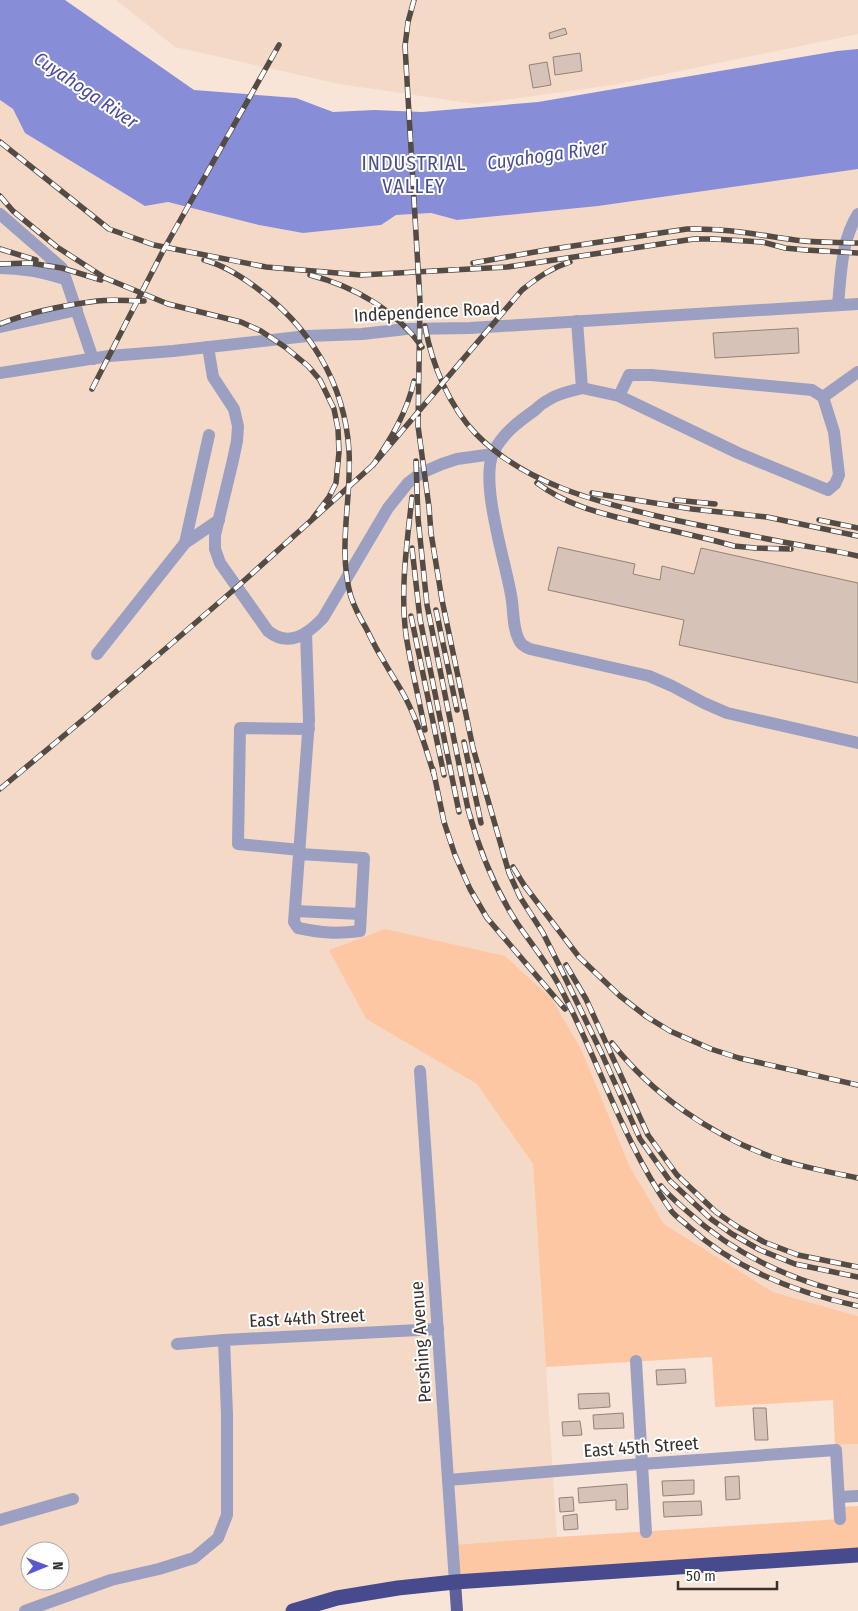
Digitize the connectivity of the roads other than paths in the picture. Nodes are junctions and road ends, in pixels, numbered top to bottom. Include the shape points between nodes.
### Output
1 (0, 214) edge
2 (858, 214) edge
3 (0, 268) edge
4 (65, 279) junction
5 (858, 304) edge
6 (838, 305) junction
7 (77, 310) junction
8 (577, 321) junction
9 (0, 327) edge
10 (208, 347) junction
11 (93, 359) junction
12 (858, 372) edge
13 (0, 373) edge
14 (582, 388) junction
15 (619, 396) junction
16 (823, 397) junction
17 (209, 435) dead end
18 (493, 454) junction
19 (219, 520) junction
20 (185, 543) junction
21 (306, 633) junction
22 (97, 654) dead end
23 (309, 729) junction
24 (858, 742) edge
25 (300, 852) junction
26 (295, 911) junction
27 (361, 914) junction
28 (420, 1071) dead end
29 (438, 1329) junction
30 (224, 1340) junction
31 (177, 1344) dead end
32 (636, 1361) dead end
33 (642, 1464) junction
34 (448, 1480) junction
35 (858, 1496) edge
36 (839, 1497) junction
37 (74, 1499) dead end
38 (840, 1519) dead end
39 (0, 1520) edge
40 (646, 1532) dead end
41 (858, 1555) edge
42 (455, 1582) junction
43 (25, 1611) edge
44 (293, 1611) edge
45 (457, 1611) edge

1 - 4 street via 62,268
2 - 6 street via 843,252
3 - 4 street via 44,272
4 - 7 street
5 - 6 street, Independence Road
6 - 8 street, Independence Road
7 - 9 street
7 - 11 street
8 - 10 street, Independence Road via 406,329
8 - 14 street
10 - 11 street, Independence Road
10 - 19 street via 213,377 234,409 238,426
11 - 13 street, Independence Road
12 - 16 street
14 - 15 street
14 - 18 street via 550,398 512,427
15 - 16 street via 629,375 651,375 812,390
15 - 16 street via 738,453 828,490 838,475 834,432
17 - 20 street
18 - 21 street via 442,464 408,483 388,508 330,607
18 - 24 street via 490,490 516,634 523,646 649,676 727,713
19 - 20 street
19 - 21 street via 214,542 216,556 268,631 275,637 289,639
20 - 22 street
21 - 23 street
23 - 25 street
23 - 25 street via 240,728 238,844
25 - 26 street
25 - 27 street via 364,858
26 - 27 street
26 - 27 street via 294,922 298,928 337,934 360,931
28 - 29 street, Pershing Avenue
29 - 30 street, East 44th Street
29 - 34 street, Pershing Avenue
30 - 31 street, East 44th Street
30 - 43 street via 227,1515 218,1538 194,1558 112,1580
32 - 33 street
33 - 34 street, East 45th Street
33 - 36 street, East 45th Street via 836,1450
33 - 40 street
34 - 42 street, Pershing Avenue
35 - 36 street
36 - 38 street
37 - 39 street
41 - 42 highway
42 - 44 highway via 337,1598
42 - 45 main road, Pershing Avenue

